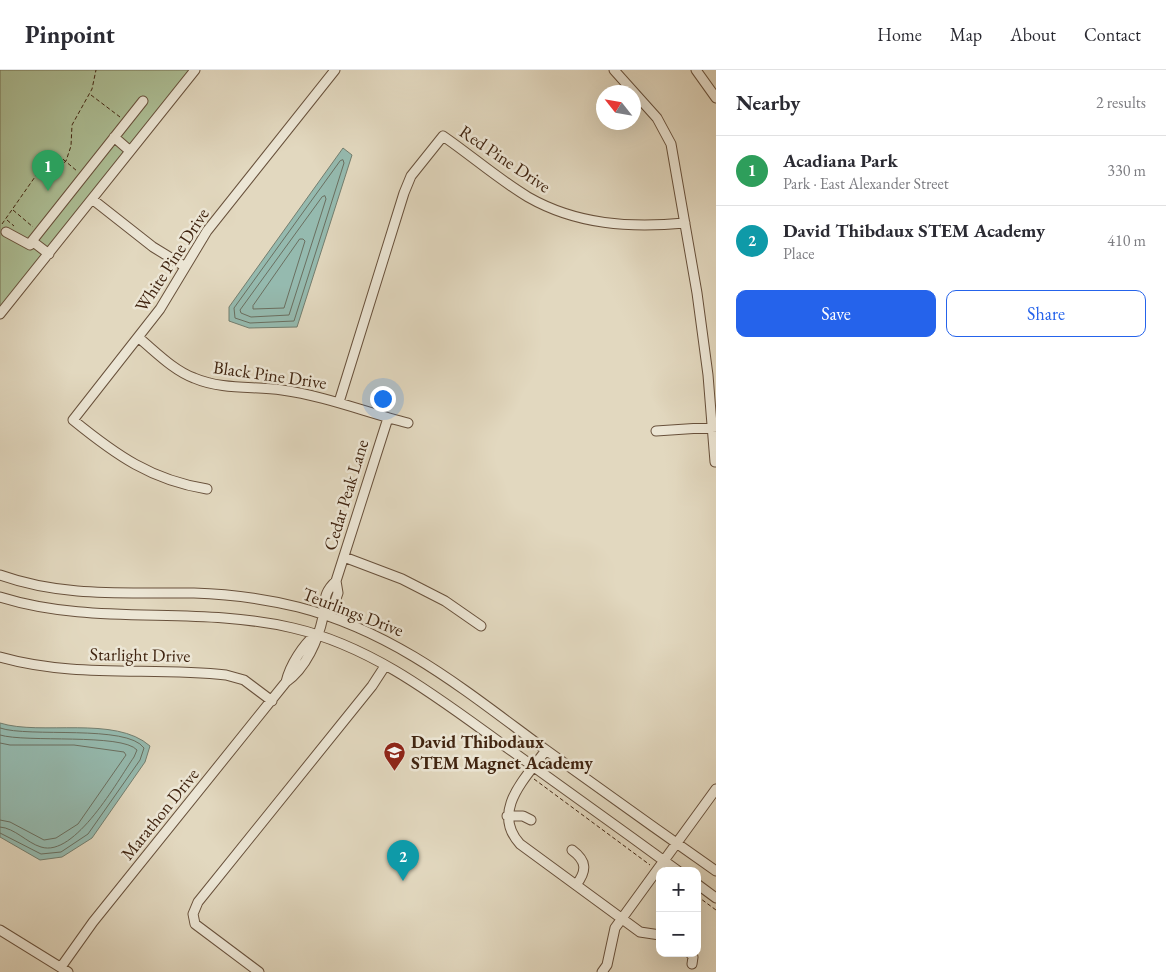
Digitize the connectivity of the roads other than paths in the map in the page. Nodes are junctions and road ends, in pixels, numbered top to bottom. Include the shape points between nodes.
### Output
1 (195, 70) edge
2 (335, 70) edge
3 (614, 70) edge
4 (696, 70) edge
5 (716, 98) edge
6 (143, 101) dead end
7 (114, 137) junction
8 (130, 151) junction
9 (92, 199) junction
10 (685, 223) junction
11 (3, 229) edge
12 (32, 241) junction
13 (49, 254) junction
14 (184, 266) junction
15 (0, 314) edge
16 (139, 338) junction
17 (339, 402) junction
18 (388, 418) junction
19 (408, 423) dead end
20 (714, 428) edge
21 (656, 431) dead end
22 (715, 462) edge
23 (208, 489) dead end
24 (344, 557) junction
25 (0, 575) edge
26 (0, 597) edge
27 (323, 616) junction
28 (481, 626) dead end
29 (316, 634) junction
30 (0, 657) edge
31 (385, 666) junction
32 (272, 701) junction
33 (546, 750) junction
34 (534, 767) junction
35 (716, 789) edge
36 (508, 816) junction
37 (531, 820) dead end
38 (677, 843) junction
39 (572, 850) dead end
40 (664, 860) junction
41 (673, 867) edge
42 (716, 872) edge
43 (576, 885) junction
44 (701, 887) edge
45 (716, 898) edge
46 (621, 918) junction
47 (0, 930) edge
48 (656, 935) edge
49 (693, 957) edge
50 (692, 964) dead end
51 (64, 970) edge
52 (259, 972) edge
53 (602, 972) edge

1 - 8 street
2 - 14 street, White Pine Drive via 207,231
3 - 10 street via 668,134
4 - 5 street
6 - 7 street
7 - 8 street
7 - 12 street
8 - 9 street
9 - 13 street
9 - 14 street via 153,247
10 - 17 street, Red Pine Drive via 628,226 564,213 528,196 443,136 411,176 404,193
10 - 20 street
11 - 12 street via 30,245
12 - 13 street
13 - 15 street
14 - 16 street, White Pine Drive
16 - 17 street, Black Pine Drive via 167,362 195,379 222,385 282,390
16 - 23 street, White Pine Drive via 73,420 137,468 164,479
17 - 18 street, Black Pine Drive
18 - 19 street, Black Pine Drive
18 - 24 street, Cedar Peak Lane
20 - 21 street
20 - 22 street
24 - 27 street, Cedar Peak Lane via 336,582 328,589 322,607
24 - 28 street via 402,579 444,601
25 - 27 street, Teurlings Drive via 39,587 69,591 235,596 299,607
26 - 29 street, Teurlings Drive via 64,611 232,618
27 - 29 street, Cedar Peak Lane
27 - 33 street, Teurlings Drive via 402,648
29 - 31 street, Teurlings Drive via 364,653
29 - 32 street, Marathon Drive via 305,662
30 - 32 street, Starlight Drive via 67,669 226,675 244,680
31 - 34 street, Teurlings Drive via 417,683
31 - 52 street via 198,902 195,924
32 - 51 street, Marathon Drive via 93,922
33 - 34 street
33 - 38 street, Teurlings Drive
34 - 36 street via 512,796
34 - 40 street, Teurlings Drive
35 - 38 street
36 - 37 street via 524,816
36 - 43 street via 510,828 520,844
38 - 40 street
38 - 42 street, Teurlings Drive
39 - 43 street via 585,865
40 - 41 street, Teurlings Drive
40 - 46 street
43 - 46 street
44 - 45 street
46 - 48 street via 646,934
46 - 53 street via 612,935 607,964
47 - 51 street
49 - 50 street

